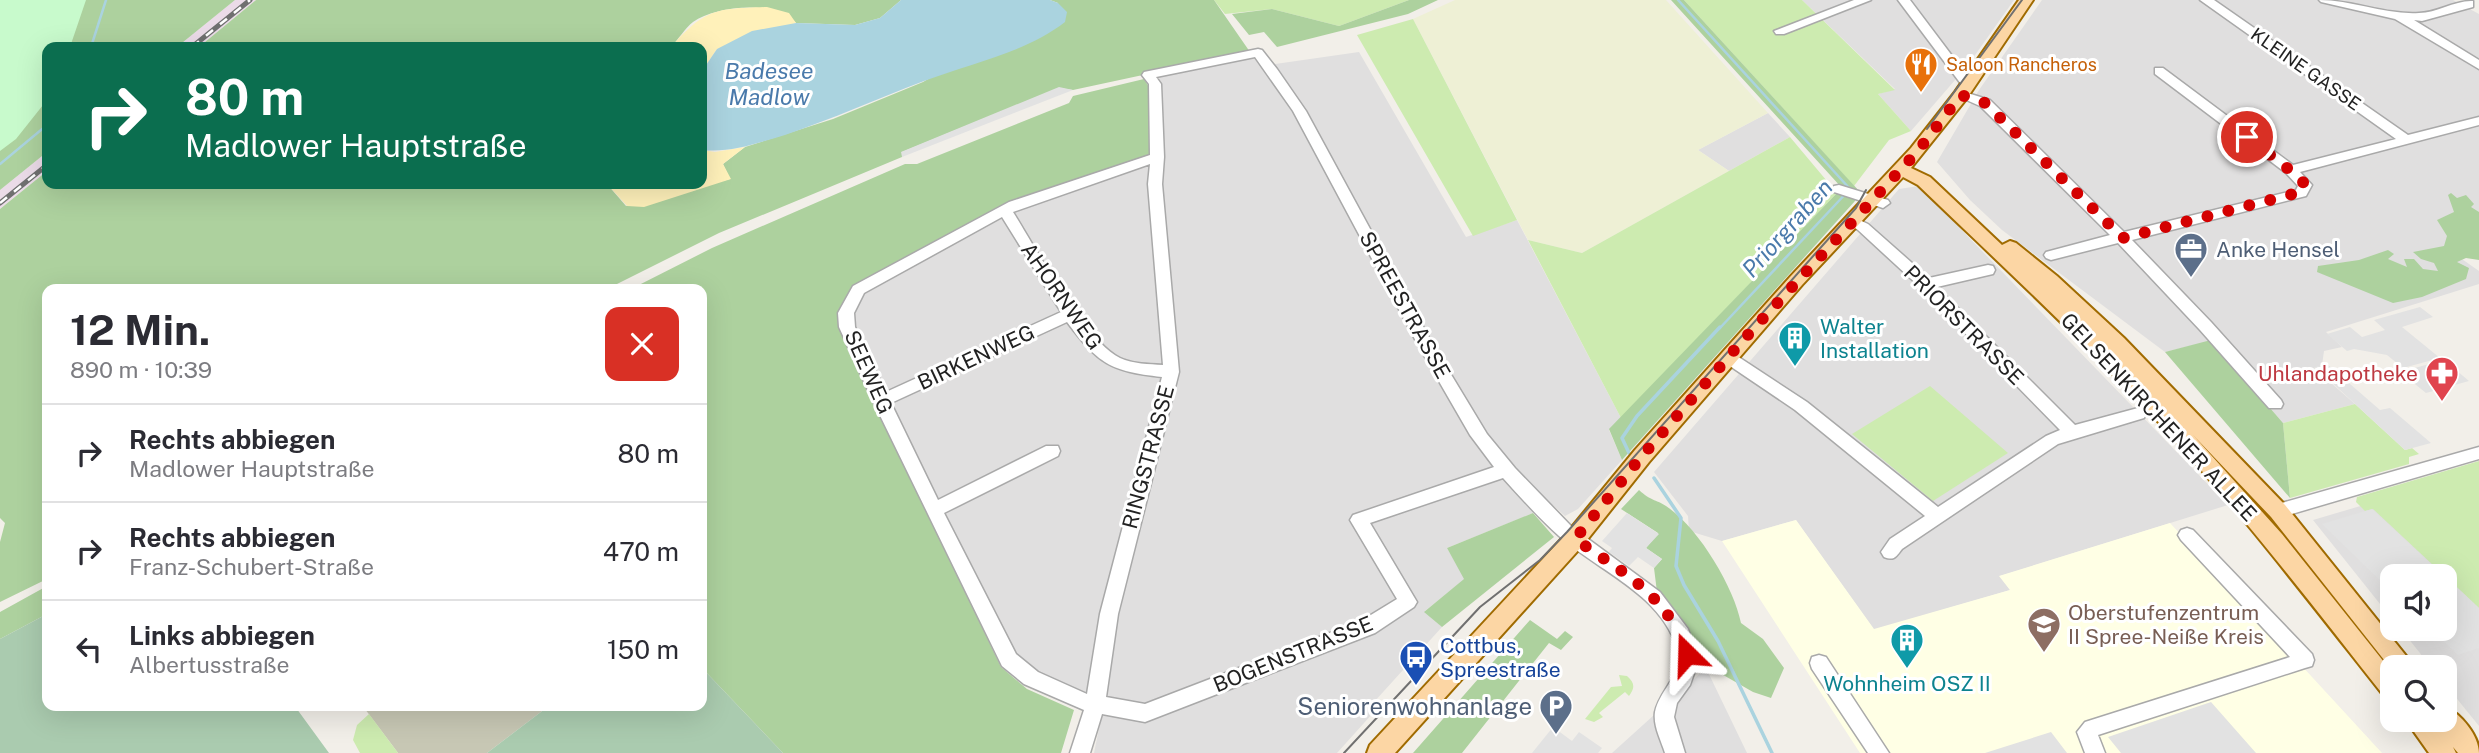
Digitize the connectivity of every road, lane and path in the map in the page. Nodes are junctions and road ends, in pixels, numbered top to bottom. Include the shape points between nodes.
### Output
1 (1865, 0) edge
2 (1904, 0) edge
3 (2026, 0) edge
4 (2206, 0) edge
5 (2325, 0) edge
6 (2470, 5) edge
7 (2398, 16) junction
8 (1780, 31) dead end
9 (1258, 53) joint
10 (2479, 65) edge
11 (2160, 71) dead end
12 (1964, 90) junction
13 (2479, 121) edge
14 (2405, 139) junction
15 (1157, 158) junction
16 (1905, 166) junction
17 (2291, 170) junction
18 (1839, 189) dead end
19 (1872, 199) junction
20 (1006, 212) junction
21 (1853, 222) junction
22 (2123, 238) junction
23 (2051, 255) dead end
24 (1988, 270) dead end
25 (1926, 284) junction
26 (1071, 314) junction
27 (1729, 358) junction
28 (1171, 372) junction
29 (881, 401) junction
30 (2275, 404) dead end
31 (2138, 414) dead end
32 (2072, 432) junction
33 (1052, 451) dead end
34 (2479, 453) edge
35 (1506, 470) junction
36 (933, 510) junction
37 (2278, 511) junction
38 (1939, 517) junction
39 (2187, 535) dead end
40 (1575, 539) junction
41 (1890, 552) dead end
42 (2394, 655) edge
43 (1819, 663) dead end
44 (2380, 673) edge
45 (1095, 706) junction
46 (2427, 732) edge
47 (2456, 732) edge
48 (1080, 753) edge
49 (1379, 753) edge
50 (1675, 753) edge
51 (1879, 753) edge
52 (2095, 753) edge
53 (2444, 753) edge
54 (2473, 753) edge

1 - 8 street
2 - 12 street via 1941,46
3 - 12 main road
4 - 14 street, KLEINE GASSE
5 - 7 street
6 - 7 street via 2422,17
7 - 10 street
9 - 15 street, RINGSTRASSE via 1148,75 1156,84
9 - 35 street, SPREESTRASSE via 1306,120 1429,352
11 - 17 street
12 - 16 main road
12 - 22 street via 1985,103
13 - 14 street
14 - 17 street
15 - 20 street, SEEWEG via 1014,205
15 - 28 street, RINGSTRASSE via 1155,184
16 - 19 main road
16 - 37 main road, GELSENKIRCHENER ALLEE via 1931,174 2051,280 2117,342
16 - 44 main road, GELSENKIRCHENER ALLEE via 2034,285 2157,408 2274,540
17 - 22 street via 2305,185 2301,192
18 - 19 street
19 - 21 main road
20 - 26 street, AHORNWEG
20 - 29 street, SEEWEG via 858,290 850,302 847,327
21 - 25 street, PRIORSTRASSE
21 - 27 main road
22 - 23 street
22 - 30 street
24 - 25 street
25 - 32 street, PRIORSTRASSE
26 - 28 street, AHORNWEG via 1101,354 1115,363
26 - 29 street, BIRKENWEG
27 - 38 street via 1801,406
27 - 40 main road
28 - 45 street, RINGSTRASSE via 1109,614
29 - 36 street, SEEWEG
31 - 32 street
32 - 38 street via 2052,440
33 - 36 street
34 - 37 street
35 - 40 street, SPREESTRASSE
35 - 45 street, BOGENSTRASSE via 1359,520 1408,601 1368,627 1144,713
36 - 45 street, SEEWEG via 1009,660 1031,678
37 - 42 main road, GELSENKIRCHENER ALLEE
38 - 41 street
39 - 52 street via 2305,660 2092,727 2087,732
40 - 49 main road
40 - 50 street, SPREESTRASSE via 1648,591 1683,639 1688,670 1665,714
43 - 51 street
45 - 48 street, RINGSTRASSE
46 - 53 main road
47 - 54 main road

